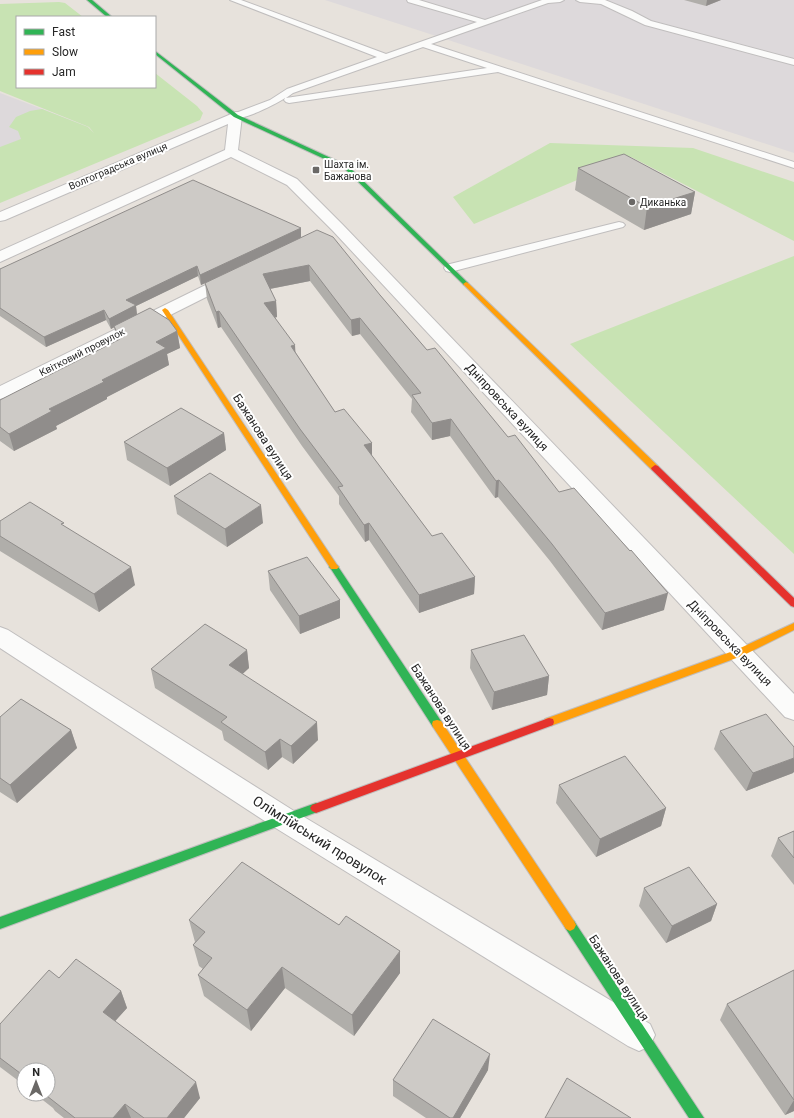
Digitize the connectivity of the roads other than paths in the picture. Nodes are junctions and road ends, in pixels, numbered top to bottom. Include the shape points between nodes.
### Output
1 (89, 0) edge
2 (234, 0) edge
3 (411, 0) edge
4 (559, 0) edge
5 (580, 0) edge
6 (109, 16) edge
7 (484, 22) junction
8 (422, 44) junction
9 (156, 53) edge
10 (385, 57) junction
11 (794, 62) edge
12 (498, 69) junction
13 (273, 102) junction
14 (236, 116) junction
15 (231, 152) junction
16 (794, 165) edge
17 (0, 217) edge
18 (619, 225) dead end
19 (0, 257) edge
20 (450, 268) junction
21 (244, 273) edge
22 (165, 310) junction
23 (0, 393) edge
24 (794, 604) edge
25 (794, 626) edge
26 (0, 636) edge
27 (739, 652) junction
28 (794, 710) edge
29 (458, 755) junction
30 (284, 819) junction
31 (0, 923) edge
32 (645, 1038) junction
33 (697, 1118) edge

1 - 6 street
2 - 10 lane
3 - 7 lane
4 - 7 lane via 547,1
5 - 11 lane via 602,2 648,23
7 - 8 lane
8 - 10 lane
8 - 12 lane
9 - 14 street
10 - 13 lane via 290,91
12 - 13 lane
12 - 16 lane
13 - 14 lane
14 - 15 street
14 - 17 street, Волгоградська вулиця
14 - 20 street via 346,167
15 - 19 street
15 - 27 street, Дніпровська вулиця via 292,182 331,231
18 - 20 lane
20 - 24 street
21 - 22 street, Квітковий провулок
22 - 23 street, Квітковий провулок
22 - 29 street, Бажанова вулиця
25 - 27 street
26 - 30 street, Олімпійський провулок
27 - 28 street, Дніпровська вулиця
27 - 29 street
29 - 30 street
29 - 32 street, Бажанова вулиця
30 - 31 street
30 - 32 street, Олімпійський провулок
32 - 33 street, Бажанова вулиця

